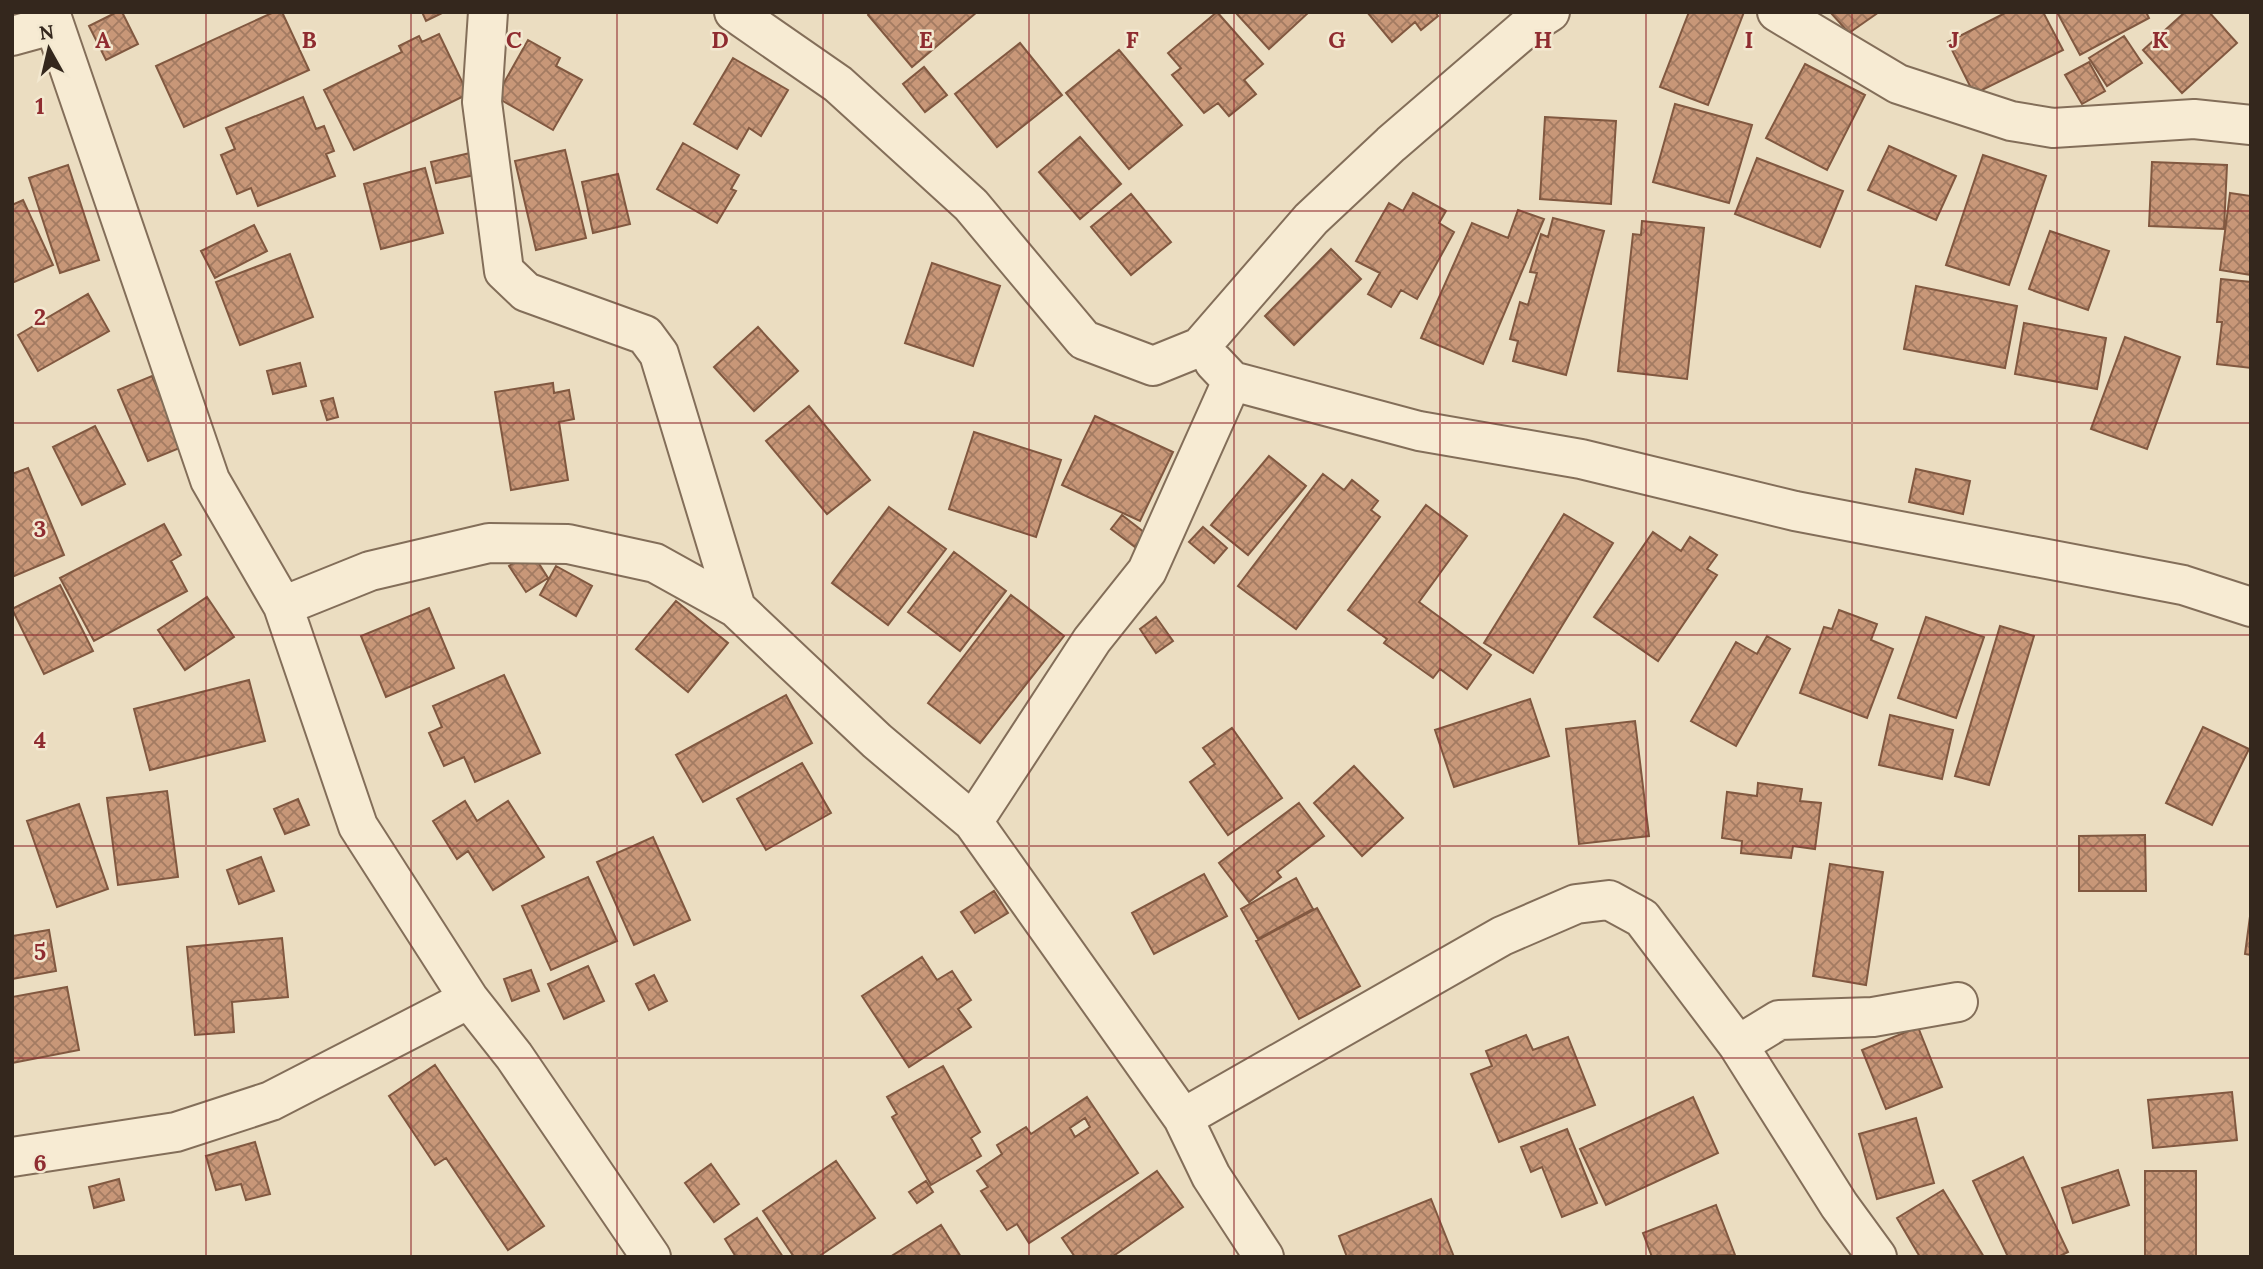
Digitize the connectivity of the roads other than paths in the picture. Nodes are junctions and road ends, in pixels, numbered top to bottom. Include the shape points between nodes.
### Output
1 (488, 12) edge
2 (734, 12) edge
3 (1550, 12) edge
4 (1777, 12) edge
5 (51, 18) edge
6 (12, 36) edge
7 (2251, 125) edge
8 (1200, 347) junction
9 (1232, 381) junction
10 (283, 606) junction
11 (2251, 607) edge
12 (736, 608) junction
13 (972, 822) junction
14 (469, 999) junction
15 (1958, 1002) dead end
16 (1738, 1045) junction
17 (1183, 1118) junction
18 (12, 1157) edge
19 (651, 1257) edge
20 (1264, 1257) edge
21 (1877, 1257) edge

1 - 12 street via 482,102 504,271 526,292 645,335 659,355
2 - 8 street via 838,84 971,205 1084,340 1153,366
3 - 8 street via 1391,144 1321,210
4 - 7 street via 1898,84 2011,121 2053,128 2194,119
5 - 6 street
5 - 10 street via 209,480
8 - 9 street
9 - 11 street via 1419,430 1581,459 1795,511 2183,585
9 - 13 street via 1147,571 1092,640
10 - 12 street via 370,571 489,543 568,544 655,563
10 - 14 street via 358,826
12 - 13 street via 877,741
13 - 17 street
14 - 18 street via 271,1101 176,1132
14 - 19 street via 514,1056
15 - 16 street via 1873,1017 1779,1020
16 - 17 street via 1642,918 1609,900 1576,904 1502,936
16 - 21 street
17 - 20 street via 1211,1176

